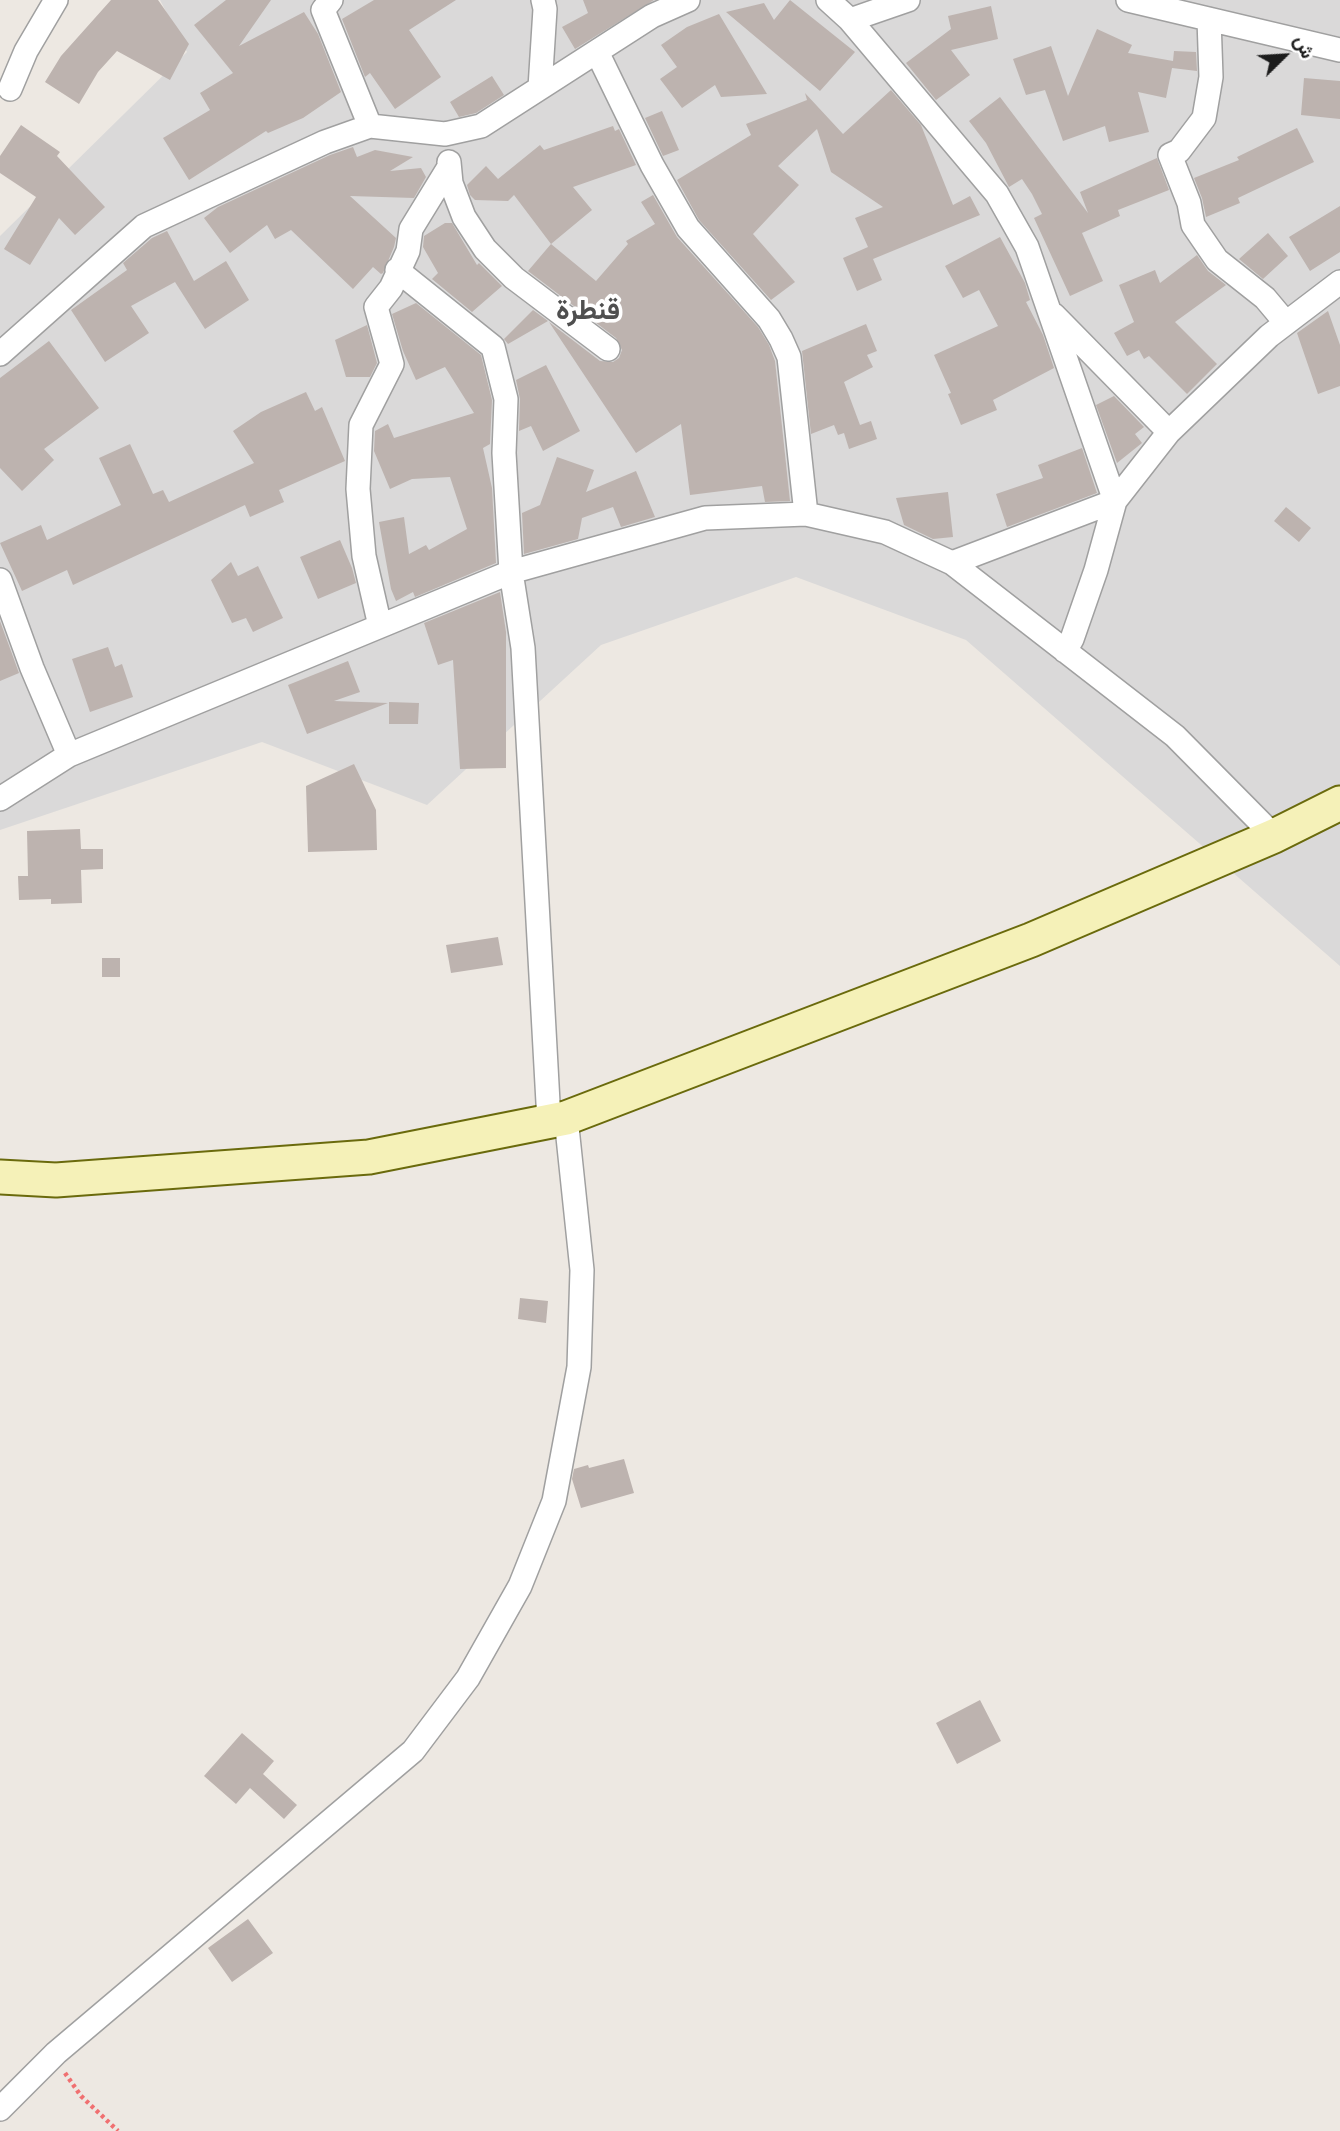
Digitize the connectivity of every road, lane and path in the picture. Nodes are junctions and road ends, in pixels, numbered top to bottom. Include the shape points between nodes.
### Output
1 (56, 0) edge
2 (331, 0) edge
3 (542, 0) edge
4 (688, 0) edge
5 (828, 0) edge
6 (908, 0) edge
7 (1128, 0) edge
8 (1209, 19) junction
9 (850, 20) junction
10 (1340, 50) edge
11 (597, 52) junction
12 (540, 88) junction
13 (10, 89) dead end
14 (370, 126) junction
15 (446, 134) junction
16 (449, 167) junction
17 (397, 270) junction
18 (1340, 282) edge
19 (1049, 310) junction
20 (1286, 323) junction
21 (608, 349) dead end
22 (0, 354) edge
23 (1169, 432) junction
24 (1115, 501) junction
25 (806, 514) junction
26 (952, 562) junction
27 (511, 572) junction
28 (0, 580) edge
29 (380, 626) junction
30 (1065, 651) junction
31 (69, 755) junction
32 (0, 799) edge
33 (1340, 803) edge
34 (1274, 836) junction
35 (557, 1119) junction
36 (0, 1177) edge
37 (56, 2053) junction
38 (0, 2109) edge
39 (118, 2131) edge

1 - 13 street
2 - 14 street via 323,9
3 - 12 street
4 - 11 street via 652,16
5 - 9 street
6 - 9 street
7 - 8 street
8 - 10 street
8 - 20 street via 1211,77 1204,118 1179,151 1170,155 1193,225 1217,260 1265,298
9 - 19 street via 997,194 1027,247
11 - 12 street
11 - 25 street via 688,228 769,319 785,348
12 - 15 street via 481,126
14 - 15 street
14 - 22 street via 325,142 144,226
15 - 16 street
16 - 17 street via 411,229 408,251
16 - 21 street via 464,217 485,249 514,278
17 - 27 street via 493,347 506,399 504,453
17 - 29 street via 391,288 376,307 392,364 361,425 358,489 364,556
18 - 20 street
19 - 23 street
19 - 24 street
20 - 23 street
23 - 24 street
24 - 26 street
24 - 30 street via 1096,570
25 - 26 street via 885,532
25 - 27 street via 705,518
26 - 30 street
27 - 29 street
27 - 35 street via 523,648
28 - 31 street
29 - 31 street
30 - 34 street via 1175,737
31 - 32 street
33 - 34 main road
34 - 35 main road via 1031,940
35 - 36 main road via 369,1157 56,1180
35 - 37 street via 582,1270 579,1367 554,1502 520,1586 468,1678 413,1751
37 - 38 street
37 - 39 path via 81,2095

